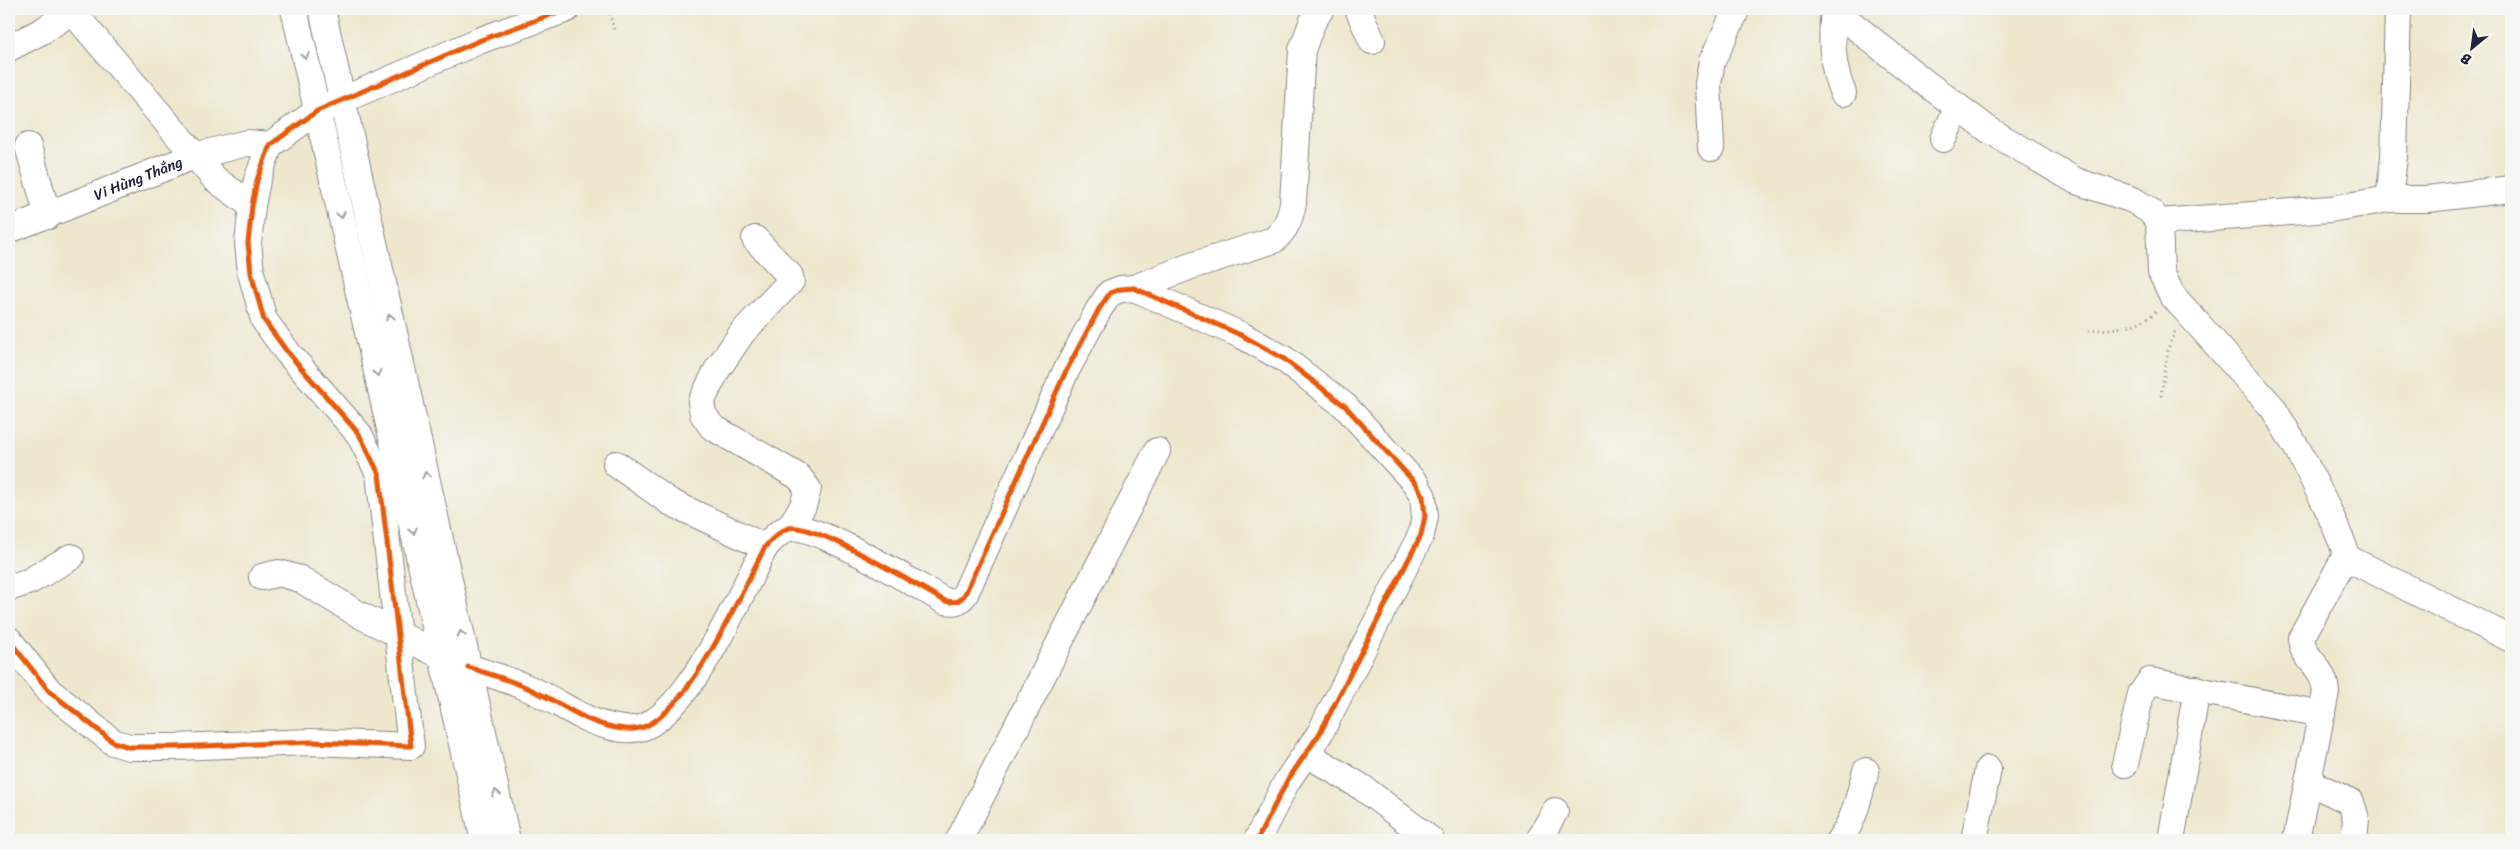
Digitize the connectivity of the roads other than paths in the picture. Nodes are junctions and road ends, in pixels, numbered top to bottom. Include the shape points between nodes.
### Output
1 (294, 9) edge
2 (322, 9) edge
3 (567, 9) edge
4 (1321, 9) edge
5 (1358, 9) edge
6 (1737, 9) edge
7 (1833, 9) edge
8 (2398, 9) edge
9 (71, 10) edge
10 (536, 14) edge
11 (1372, 41) dead end
12 (9, 48) edge
13 (1843, 93) dead end
14 (342, 102) junction
15 (1958, 107) junction
16 (317, 112) junction
17 (1942, 139) dead end
18 (270, 145) junction
19 (28, 146) dead end
20 (1711, 148) dead end
21 (194, 156) junction
22 (2511, 189) edge
23 (2389, 199) junction
24 (252, 206) junction
25 (48, 216) junction
26 (2159, 222) junction
27 (9, 230) edge
28 (755, 239) dead end
29 (1134, 288) junction
30 (1157, 451) dead end
31 (616, 464) dead end
32 (789, 528) junction
33 (765, 547) junction
34 (71, 557) dead end
35 (2344, 557) junction
36 (262, 577) dead end
37 (9, 588) edge
38 (396, 633) junction
39 (9, 640) edge
40 (2511, 640) edge
41 (442, 656) junction
42 (468, 667) junction
43 (2197, 689) junction
44 (2322, 714) junction
45 (1307, 754) junction
46 (2125, 764) dead end
47 (1988, 769) dead end
48 (1866, 771) dead end
49 (2309, 782) junction
50 (1555, 811) dead end
51 (1845, 837) edge
52 (484, 840) edge
53 (507, 840) edge
54 (959, 840) edge
55 (1257, 840) edge
56 (1431, 840) edge
57 (1539, 840) edge
58 (1974, 840) edge
59 (2171, 840) edge
60 (2296, 840) edge
61 (2354, 840) edge

1 -> 16 street
2 - 14 street
3 - 10 street
4 - 29 street via 1302,50 1293,203 1284,231 1274,240
5 - 11 street
6 - 20 street via 1712,61 1708,84
7 - 13 street via 1832,54 1836,78
7 - 15 street
8 - 23 street via 2394,157
9 - 12 street
9 - 21 street
10 - 14 street
14 - 16 street
42 -> 14 street
15 - 17 street
15 - 26 street via 1989,130 2076,181 2133,200 2150,211
16 - 18 street
16 -> 41 street
18 - 21 street, Vi Hùng Thắng via 247,143
18 - 24 street via 257,180
19 - 25 street
21 - 24 street via 215,180
21 - 25 street, Vi Hùng Thắng
22 - 23 street via 2427,199
23 - 26 street via 2330,210
24 - 38 street via 248,243 251,272 264,320 288,353 359,434 379,474
25 - 27 street, Vi Hùng Thắng
26 - 35 street via 2161,272 2177,302 2244,373 2272,408 2326,505 2344,547
28 - 32 street via 791,281 742,333 717,370 701,402 703,414 712,427 799,477 808,490 803,506
29 - 32 street via 1110,293 1099,309 960,601 945,601 855,551 806,530
29 - 45 street via 1243,336 1284,359 1345,406 1416,484 1423,497 1425,516 1421,535
30 - 54 street
31 - 33 street via 670,502
32 - 33 street via 774,536
33 - 42 street via 707,660 665,712 646,726 629,729 609,726 581,716 536,691
34 - 37 street via 30,581
35 - 40 street
35 - 44 street via 2301,638 2302,647 2325,679
36 - 38 street via 279,573 300,579
38 - 39 street via 411,746 312,742 129,747 113,742 49,691
38 - 41 street
41 - 52 street
53 -> 42 street
43 - 44 street
43 - 46 street via 2150,681 2145,686
43 - 59 street
44 - 49 street
45 - 55 street via 1287,781
45 - 56 street via 1363,788
47 - 58 street
48 - 51 street
49 - 60 street
49 - 61 street via 2351,802 2356,820
50 - 57 street

